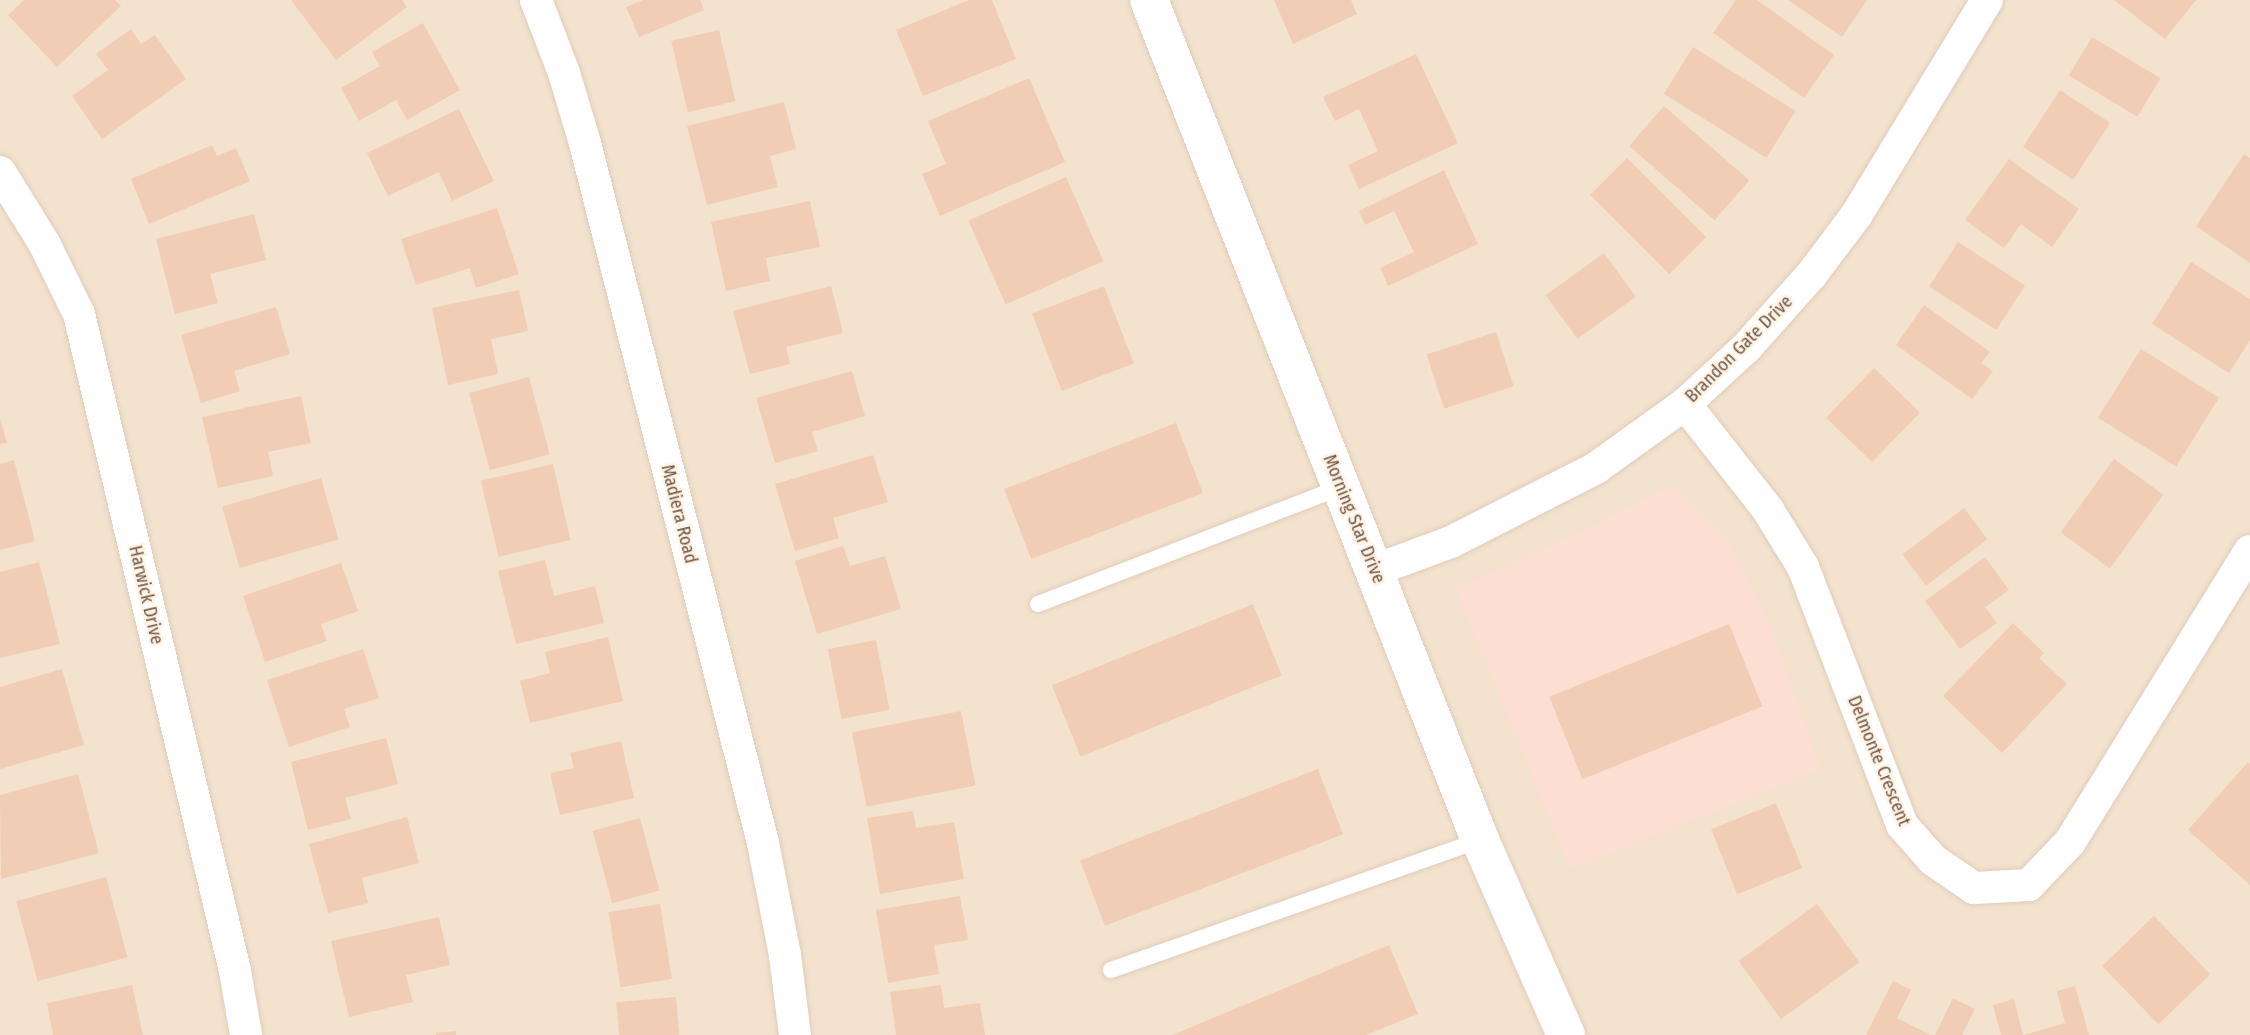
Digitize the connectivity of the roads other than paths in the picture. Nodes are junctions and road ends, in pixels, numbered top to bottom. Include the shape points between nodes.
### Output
1 (536, 0) edge
2 (1149, 0) edge
3 (1987, 0) edge
4 (0, 172) edge
5 (1685, 404) junction
6 (1341, 487) junction
7 (2250, 551) edge
8 (1375, 570) junction
9 (1038, 604) dead end
10 (1480, 839) junction
11 (1111, 970) dead end
12 (246, 1035) edge
13 (795, 1035) edge
14 (1566, 1035) edge

1 - 13 street, Madiera Road via 585,143 763,843
2 - 6 street, Morning Star Drive
3 - 5 street, Brandon Gate Drive via 1857,214 1820,264 1746,348
4 - 12 street, Harwick Drive via 45,245 79,314 235,971
5 - 7 street, Delmonte Crescent via 1768,510 1803,567 1902,825 1933,860 1975,888 2029,885 2070,842
5 - 8 street, Brandon Gate Drive via 1586,473 1451,542
6 - 8 street, Morning Star Drive
6 - 9 lane
8 - 10 street, Morning Star Drive
10 - 11 lane
10 - 14 street, Morning Star Drive

